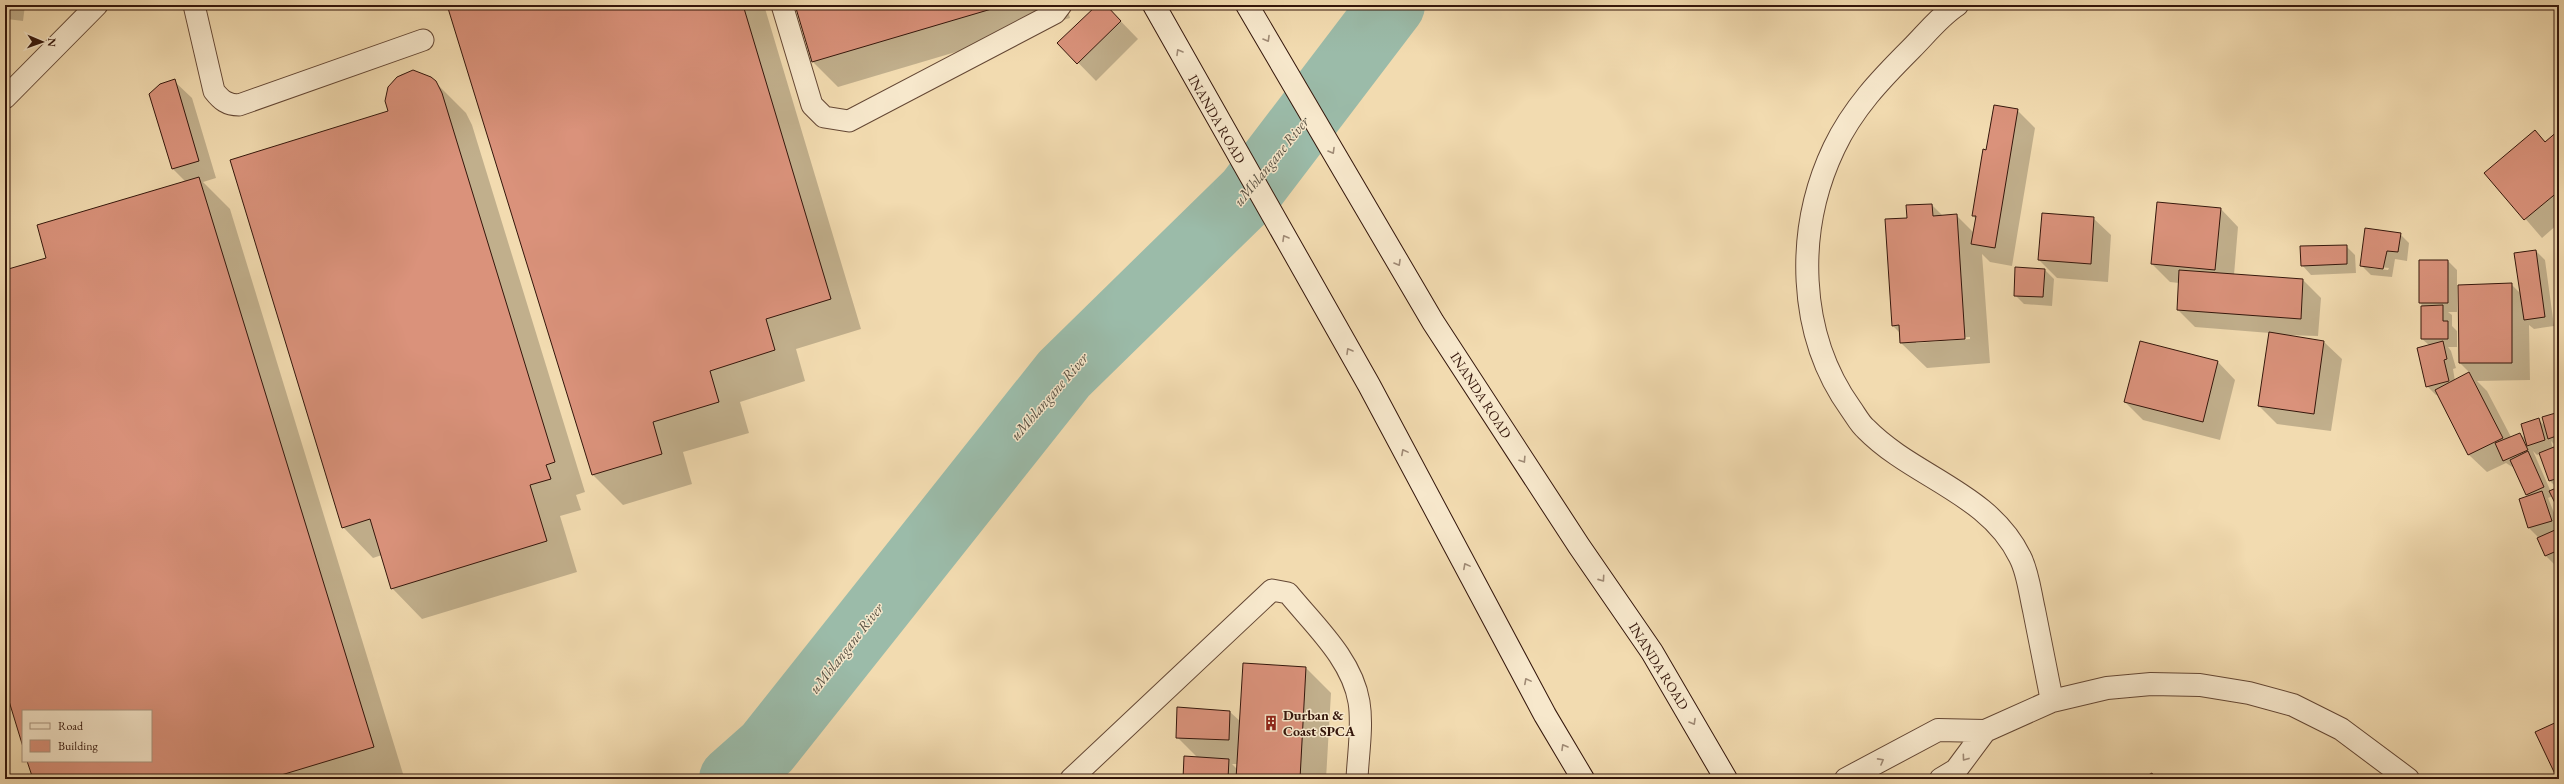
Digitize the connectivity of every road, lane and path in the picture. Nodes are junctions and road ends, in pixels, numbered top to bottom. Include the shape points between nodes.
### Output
1 (97, 5) edge
2 (194, 5) edge
3 (782, 5) edge
4 (1061, 5) edge
5 (1154, 5) edge
6 (1247, 5) edge
7 (1957, 5) edge
8 (423, 40) dead end
9 (5, 98) edge
10 (2052, 701) junction
11 (1985, 731) junction
12 (1070, 779) edge
13 (1356, 779) edge
14 (1582, 779) edge
15 (1726, 779) edge
16 (1846, 779) edge
17 (1941, 779) edge
18 (2408, 779) edge

1 - 9 lane
2 - 8 lane via 214,91 221,100 230,105 239,105
3 - 4 lane via 812,105 824,117 849,121 1055,13
14 -> 5 main road, INANDA ROAD via 1545,715 1369,385
6 -> 15 main road, INANDA ROAD via 1433,322 1579,546 1652,652
7 - 10 main road via 1865,96 1834,148 1817,193 1808,244 1808,292 1818,345 1837,389 1865,429 1907,464 1963,495 1996,523 2020,557 2030,592
10 - 11 main road
10 - 18 main road via 2107,688 2151,684 2200,685 2249,693 2293,705 2341,729
16 -> 11 main road via 1938,730
11 -> 17 main road via 1956,770
12 - 13 lane via 1272,590 1288,593 1344,662 1354,683 1359,703

